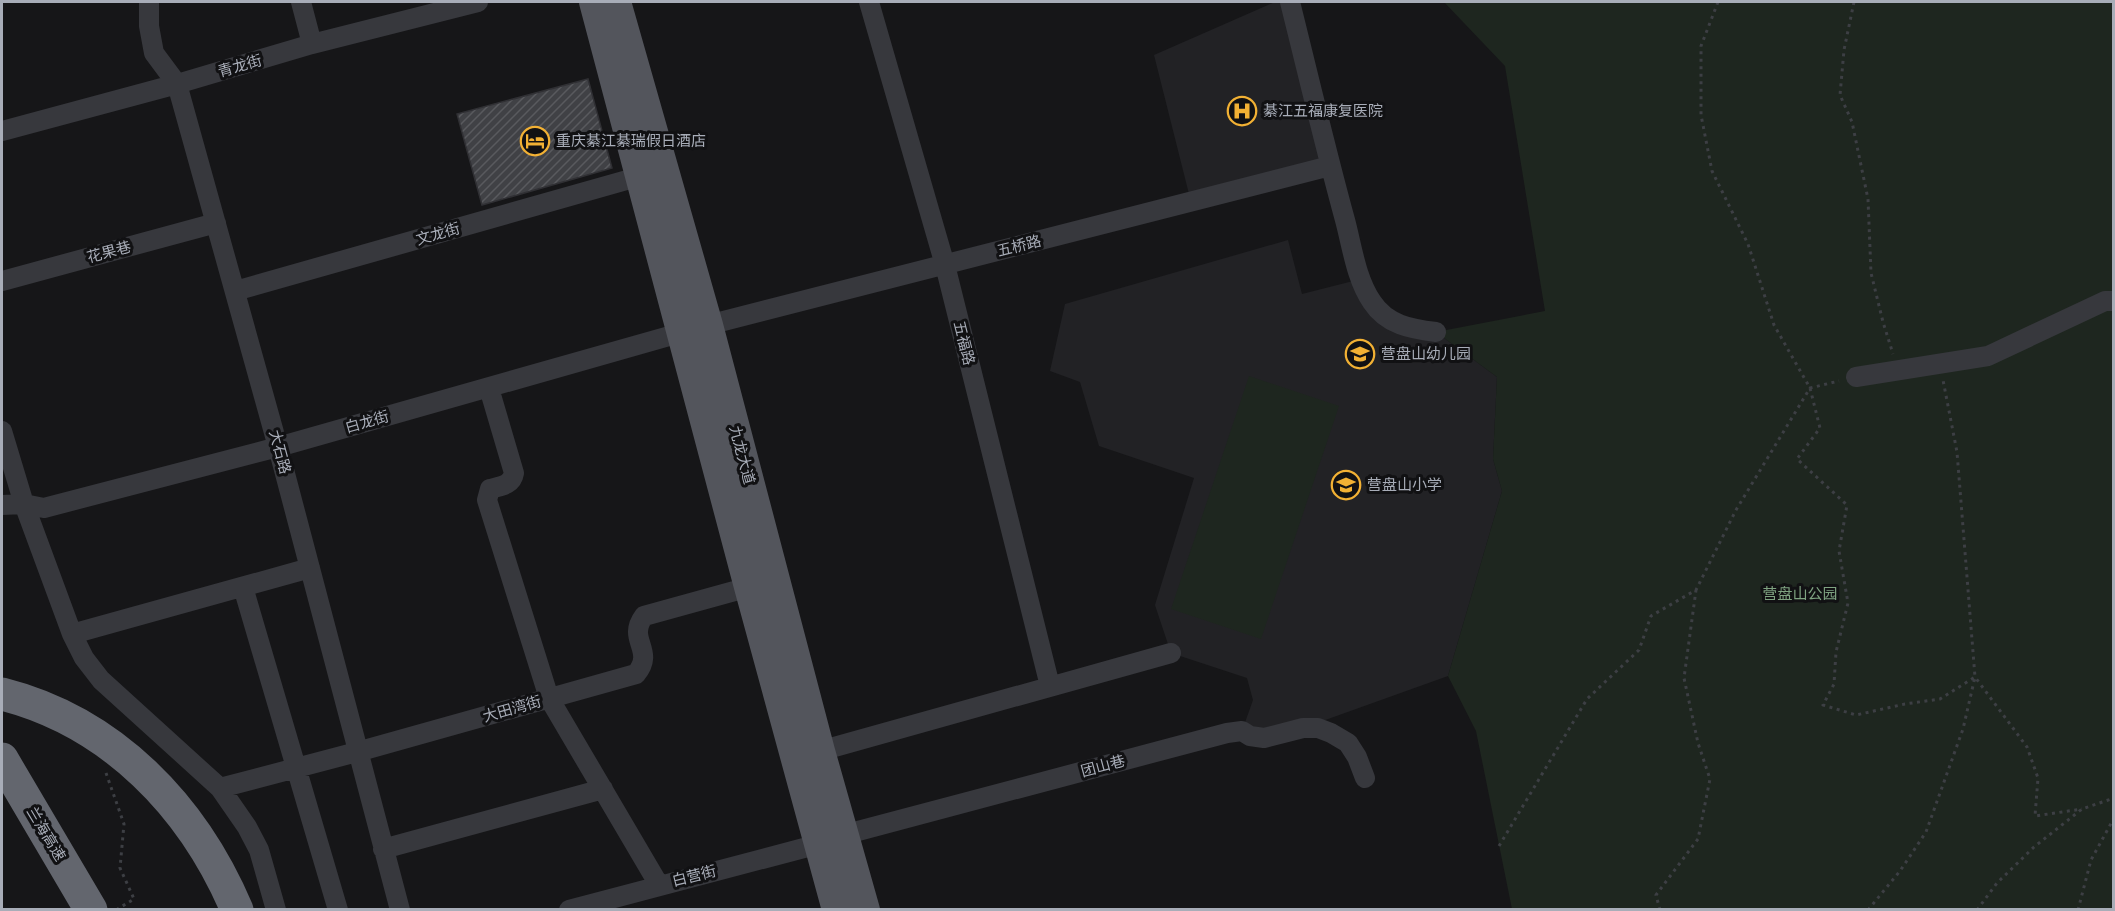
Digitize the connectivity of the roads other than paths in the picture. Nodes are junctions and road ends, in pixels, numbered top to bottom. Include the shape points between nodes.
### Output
1 (149, 2) edge
2 (301, 2) edge
3 (478, 2) edge
4 (594, 2) edge
5 (616, 2) edge
6 (869, 2) edge
7 (1290, 2) edge
8 (312, 44) junction
9 (177, 84) junction
10 (2, 131) edge
11 (1330, 166) junction
12 (641, 176) junction
13 (216, 224) junction
14 (945, 265) junction
15 (2, 281) edge
16 (235, 291) junction
17 (2114, 302) edge
18 (695, 330) junction
19 (1436, 332) dead end
20 (1856, 377) road end
21 (489, 388) junction
22 (2, 431) edge
23 (278, 447) junction
24 (2, 504) edge
25 (24, 504) junction
26 (310, 568) junction
27 (243, 587) junction
28 (749, 587) junction
29 (72, 633) junction
30 (1171, 653) dead end
31 (1050, 686) junction
32 (2, 694) edge
33 (549, 698) junction
34 (820, 751) junction
35 (357, 752) junction
36 (2, 759) edge
37 (296, 768) junction
38 (1365, 778) dead end
39 (220, 788) junction
40 (603, 789) junction
41 (2, 803) edge
42 (831, 840) junction
43 (383, 849) junction
44 (659, 885) junction
45 (65, 909) edge
46 (92, 909) edge
47 (237, 909) edge
48 (276, 909) edge
49 (338, 909) edge
50 (400, 909) edge
51 (569, 909) edge
52 (837, 909) edge
53 (865, 909) edge

1 - 9 street, 大石路 via 154,54
2 - 8 street
3 - 8 street, 青龙街
4 - 12 main road, 九龙大道
5 - 18 main road, 九龙大道
6 - 14 street, 五福路
7 - 11 street
8 - 9 street, 青龙街
9 - 10 street, 青龙街
9 - 13 street, 大石路
11 - 14 street, 五桥路
11 - 19 street via 1361,279 1372,302 1388,320
12 - 16 street, 文龙街
12 - 18 main road, 九龙大道
13 - 15 street, 花果巷
13 - 16 street, 大石路
14 - 18 street, 五桥路
14 - 31 street, 五福路
16 - 23 street, 大石路
17 - 20 street via 2105,301 1988,356
18 - 21 street, 白龙街
18 - 28 main road, 九龙大道
18 - 34 main road, 九龙大道
21 - 23 street, 白龙街
21 - 33 street via 514,473 509,483 490,489 487,500
22 - 25 street
23 - 25 street, 白龙街 via 44,508
23 - 26 street, 大石路
24 - 25 street, 白龙街
25 - 29 street
26 - 27 street
26 - 35 street, 大石路
27 - 29 street
27 - 37 street
28 - 33 street, 大田湾街 via 644,616 637,633 644,658 636,674
28 - 42 main road, 九龙大道
29 - 39 street via 101,680
30 - 31 street
31 - 34 street
32 - 47 highway via 68,718 116,748 161,788 206,850
33 - 35 street, 大田湾街
33 - 40 street
34 - 42 main road, 九龙大道
35 - 37 street, 大田湾街
35 - 43 street, 大石路
36 - 46 highway, 兰海高速
37 - 39 street, 大田湾街
37 - 49 street
38 - 42 street, 团山巷 via 1348,743 1318,728 1264,738 1242,731
39 - 48 street via 259,850
40 - 43 street
40 - 44 street
41 - 45 highway, 兰海高速
42 - 44 street, 白营街
42 - 52 main road, 九龙大道
42 - 53 main road, 九龙大道
43 - 50 street, 大石路
44 - 51 street, 白营街

